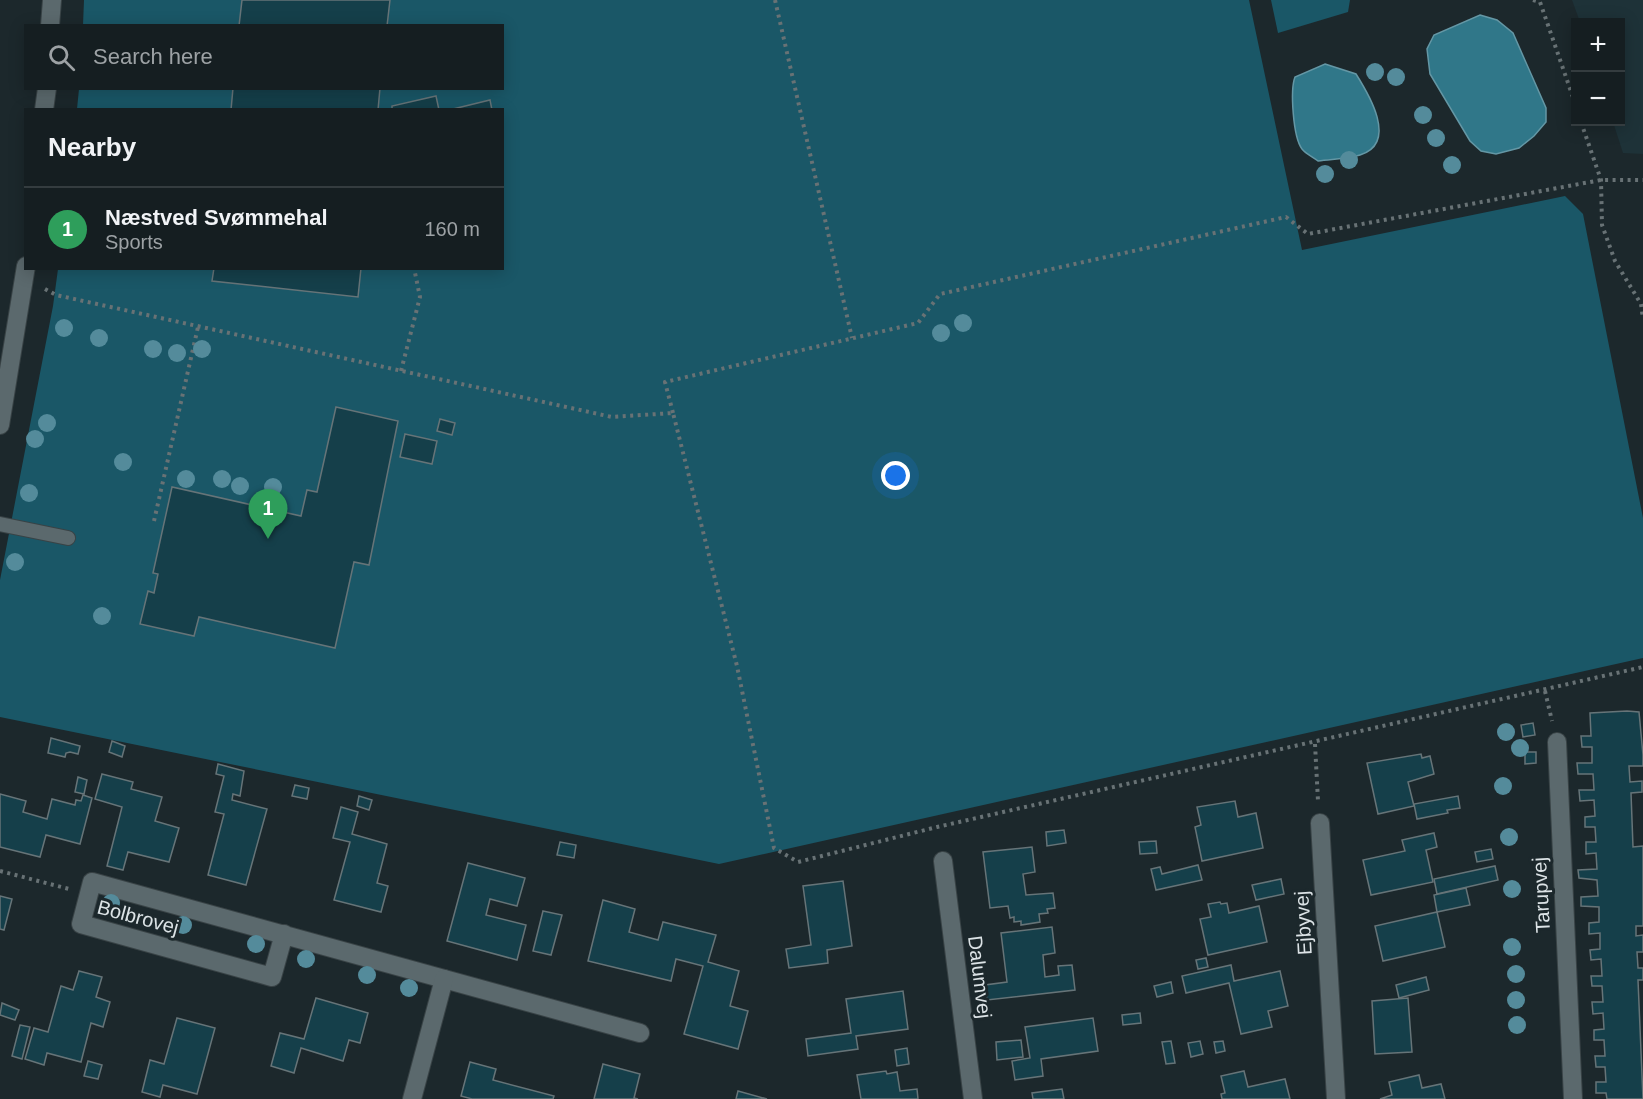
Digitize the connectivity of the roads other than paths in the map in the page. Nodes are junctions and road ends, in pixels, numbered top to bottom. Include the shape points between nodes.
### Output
1 (52, 0) edge
2 (50, 24) edge
3 (46, 90) edge
4 (44, 108) edge
5 (25, 272) edge
6 (0, 425) edge
7 (0, 524) edge
8 (68, 538) dead end
9 (1557, 742) road end
10 (1320, 823) road end
11 (943, 861) dead end
12 (284, 934) junction
13 (444, 979) junction
14 (640, 1033) dead end
15 (412, 1099) edge
16 (973, 1099) edge
17 (1336, 1099) edge
18 (1573, 1099) edge

1 - 2 street
3 - 4 street
5 - 6 street
7 - 8 lane
9 - 18 street, Tarupvej
10 - 17 street, Ejbyvej
11 - 16 street, Dalumvej
12 - 12 street, Bolbrovej via 92,882 81,924 272,977
12 - 13 street, Bolbrovej
13 - 14 street, Bolbrovej
13 - 15 street

